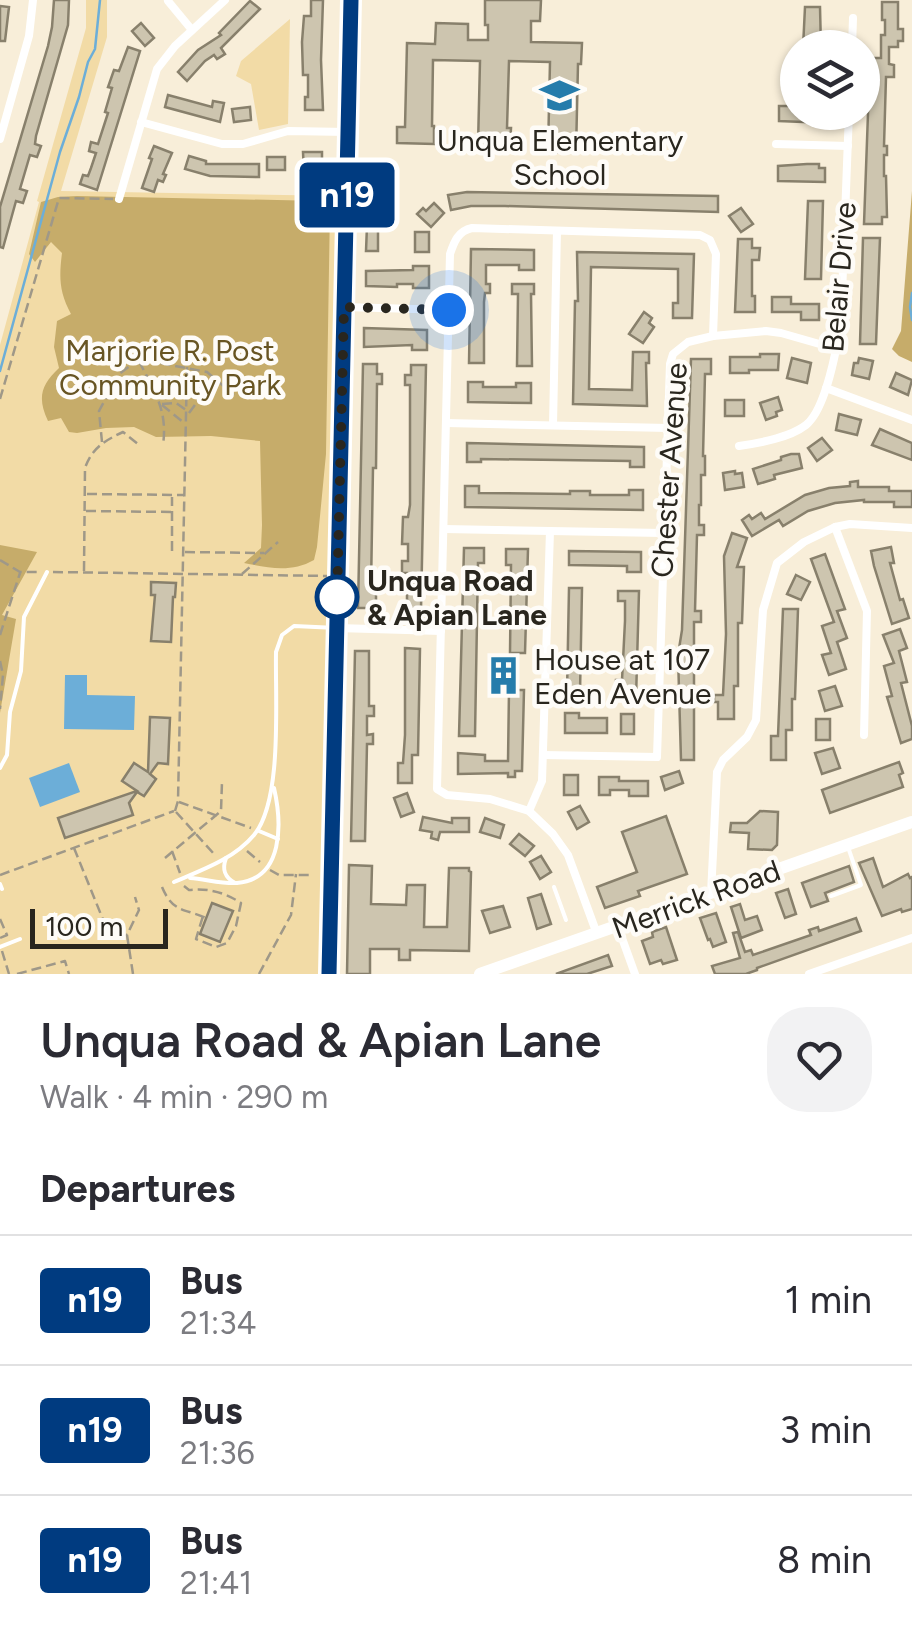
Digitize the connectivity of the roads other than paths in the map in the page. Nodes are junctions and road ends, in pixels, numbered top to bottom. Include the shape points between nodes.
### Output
1 (33, 0) edge
2 (224, 0) edge
3 (351, 0) edge
4 (168, 1) edge
5 (853, 18) dead end
6 (192, 30) junction
7 (853, 30) edge
8 (141, 122) junction
9 (848, 130) edge
10 (348, 132) junction
11 (0, 138) edge
12 (776, 144) dead end
13 (848, 146) junction
14 (119, 199) road end
15 (557, 230) junction
16 (344, 307) junction
17 (449, 310) junction
18 (714, 336) junction
19 (837, 348) junction
20 (826, 388) junction
21 (912, 420) edge
22 (447, 423) junction
23 (553, 425) junction
24 (668, 428) junction
25 (739, 446) dead end
26 (835, 527) junction
27 (444, 528) junction
28 (912, 528) edge
29 (550, 531) junction
30 (663, 532) junction
31 (47, 572) road end
32 (337, 628) junction
33 (442, 630) junction
34 (864, 735) dead end
35 (543, 755) junction
36 (0, 768) edge
37 (274, 784) junction
38 (529, 811) junction
39 (912, 822) edge
40 (257, 830) junction
41 (278, 839) junction
42 (848, 845) junction
43 (224, 860) junction
44 (185, 877) junction
45 (174, 882) dead end
46 (236, 883) junction
47 (554, 887) dead end
48 (711, 894) junction
49 (831, 896) dead end
50 (566, 920) dead end
51 (618, 927) junction
52 (598, 934) junction
53 (20, 938) dead end
54 (912, 938) edge
55 (0, 946) edge
56 (329, 974) edge
57 (480, 974) edge
58 (635, 974) edge
59 (810, 974) edge

1 - 11 street
2 - 6 street
3 - 10 street
4 - 6 street
5 - 7 street
6 - 8 street via 157,69
8 - 10 street via 222,144 288,132
8 - 14 street
9 - 13 street, Belair Drive
10 - 16 street
12 - 13 street
13 - 19 street, Belair Drive
15 - 17 street via 462,232 450,254
15 - 18 street via 710,240 716,254
15 - 23 street
16 - 17 street
16 - 32 street
17 - 22 street
18 - 19 street, Chester Avenue via 775,331
18 - 24 street, Chester Avenue via 673,354
19 - 20 street, Belair Drive
20 - 21 street
20 - 25 street, Belair Drive via 811,422
22 - 23 street
22 - 27 street
23 - 24 street
24 - 30 street, Chester Avenue
26 - 28 street
26 - 34 street via 868,611
26 - 48 street via 777,563 763,610 756,720 717,772
27 - 29 street
27 - 33 street
29 - 30 street
29 - 35 street
30 - 35 street, Chester Avenue via 657,757
31 - 36 lane via 24,617 8,755
32 - 33 street
32 - 37 lane via 294,626 282,635 276,652
32 - 56 street
33 - 38 street via 436,785 442,794 490,798
35 - 38 street via 540,791
37 - 40 lane
37 - 41 lane
38 - 52 street via 568,855
39 - 42 main road, Merrick Road
40 - 41 lane
40 - 43 lane
41 - 46 lane via 268,868
42 - 48 main road, Merrick Road
42 - 49 lane via 860,885
43 - 44 lane
43 - 46 lane via 225,873
44 - 45 lane
44 - 46 lane
47 - 50 lane
48 - 51 main road, Merrick Road
51 - 52 main road, Merrick Road
51 - 58 street
52 - 57 main road, Merrick Road
53 - 55 lane
54 - 59 street

